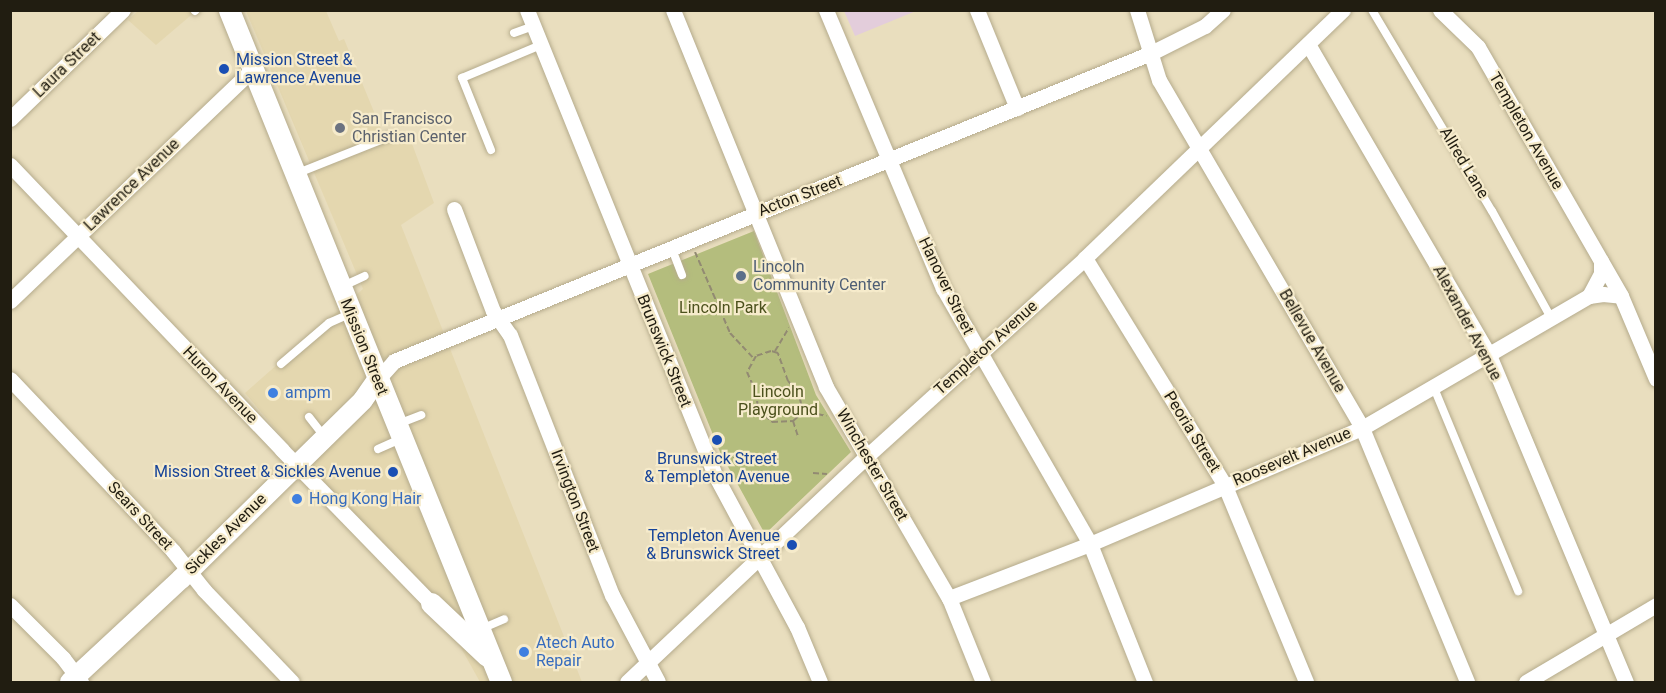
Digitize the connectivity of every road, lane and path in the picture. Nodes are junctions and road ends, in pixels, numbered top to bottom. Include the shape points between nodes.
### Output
1 (123, 10) edge
2 (229, 10) edge
3 (527, 10) edge
4 (673, 10) edge
5 (826, 10) edge
6 (977, 10) edge
7 (1137, 10) edge
8 (1222, 10) edge
9 (1372, 10) edge
10 (1440, 10) edge
11 (1340, 11) edge
12 (533, 26) junction
13 (514, 33) dead end
14 (1308, 44) junction
15 (541, 45) junction
16 (1151, 53) junction
17 (253, 69) junction
18 (1017, 108) junction
19 (10, 119) edge
20 (391, 136) dead end
21 (1198, 147) junction
22 (491, 150) dead end
23 (889, 161) junction
24 (10, 165) edge
25 (294, 175) junction
26 (454, 209) dead end
27 (756, 213) junction
28 (78, 236) junction
29 (690, 241) junction
30 (672, 249) junction
31 (1085, 258) junction
32 (1601, 261) junction
33 (629, 266) junction
34 (682, 275) dead end
35 (365, 276) dead end
36 (340, 287) junction
37 (1589, 296) junction
38 (1621, 296) junction
39 (10, 301) edge
40 (350, 313) junction
41 (497, 318) junction
42 (1551, 318) junction
43 (801, 321) junction
44 (775, 351) junction
45 (980, 354) junction
46 (1489, 355) junction
47 (753, 358) junction
48 (281, 364) dead end
49 (10, 379) edge
50 (1656, 379) edge
51 (377, 380) junction
52 (1434, 388) junction
53 (800, 410) junction
54 (841, 411) junction
55 (421, 415) dead end
56 (309, 417) dead end
57 (793, 421) junction
58 (1362, 428) junction
59 (399, 432) junction
60 (798, 436) dead end
61 (325, 437) junction
62 (378, 449) dead end
63 (749, 456) dead end
64 (867, 456) junction
65 (710, 463) junction
66 (296, 465) junction
67 (813, 473) dead end
68 (826, 473) dead end
69 (1225, 486) junction
70 (1090, 544) junction
71 (759, 558) junction
72 (189, 570) junction
73 (1518, 591) dead end
74 (949, 598) junction
75 (468, 602) junction
76 (431, 603) junction
77 (10, 605) edge
78 (1656, 605) edge
79 (504, 619) dead end
80 (480, 630) junction
81 (1606, 635) junction
82 (492, 661) junction
83 (649, 662) junction
84 (76, 680) edge
85 (292, 682) edge
86 (501, 682) edge
87 (627, 682) edge
88 (658, 682) edge
89 (820, 682) edge
90 (983, 682) edge
91 (1145, 682) edge
92 (1306, 682) edge
93 (1467, 682) edge
94 (1526, 682) edge
95 (1626, 682) edge

1 - 19 street, Laura Street
2 - 17 main road, Mission Street
3 - 12 street, Brunswick Street
4 - 27 street, Winchester Street
5 - 23 street, Hanover Street
6 - 18 street
7 - 16 street, Bellevue Avenue
8 - 16 street, Acton Street via 1205,26
9 - 42 lane, Allred Lane
10 - 32 street, Templeton Avenue via 1478,47
11 - 14 street, Templeton Avenue
12 - 13 lane
12 - 15 street, Brunswick Street
14 - 21 street, Templeton Avenue
14 - 46 street, Alexander Avenue
15 - 22 lane via 462,78
15 - 33 street, Brunswick Street
16 - 18 street, Acton Street
16 - 21 street, Bellevue Avenue via 1159,80
17 - 25 main road, Mission Street
17 - 28 street, Lawrence Avenue
18 - 23 street, Acton Street
20 - 25 lane
21 - 31 street, Templeton Avenue
21 - 58 street, Bellevue Avenue
23 - 27 street, Acton Street
23 - 45 street, Hanover Street via 943,288
24 - 28 street, Huron Avenue
25 - 36 main road, Mission Street
26 - 41 street, Irvington Street
27 - 29 street, Acton Street
27 - 43 street, Winchester Street
28 - 39 street, Lawrence Avenue
28 - 66 street, Huron Avenue
29 - 30 street, Acton Street
29 - 47 path via 724,323
30 - 33 street, Acton Street
30 - 34 lane
31 - 45 street, Templeton Avenue
31 - 69 street, Peoria Street
32 - 37 street via 1601,273
32 - 38 street, Templeton Avenue
33 - 41 street, Acton Street
33 - 65 street, Brunswick Street
35 - 36 lane
36 - 40 main road, Mission Street
37 - 38 street, Roosevelt Avenue
37 - 42 street, Roosevelt Avenue
38 - 50 street, Templeton Avenue
40 - 48 lane via 329,323
40 - 51 main road, Mission Street
41 - 51 street, Acton Street via 394,361
41 - 83 street, Irvington Street via 510,335 612,595
42 - 46 street, Roosevelt Avenue
43 - 44 path via 789,328
43 - 54 street, Winchester Street via 826,387
44 - 47 path
44 - 53 path via 788,381 798,392
45 - 64 street, Templeton Avenue
45 - 70 street, Hanover Street
46 - 52 street, Roosevelt Avenue
46 - 81 street, Alexander Avenue
47 - 57 path via 748,377 761,414 772,422
49 - 72 street, Sears Street
51 - 59 main road, Mission Street
51 - 61 street, Sickles Avenue via 363,400
52 - 58 street, Roosevelt Avenue
52 - 73 lane
53 - 54 path via 826,416
53 - 57 path
54 - 64 street, Winchester Street
55 - 59 lane
56 - 61 lane
57 - 60 path
58 - 69 street, Roosevelt Avenue
58 - 93 street, Bellevue Avenue
59 - 62 lane
59 - 75 main road, Mission Street
61 - 66 street, Sickles Avenue
63 - 65 path
64 - 71 street, Templeton Avenue
64 - 74 street, Winchester Street
65 - 71 street, Brunswick Street
66 - 72 street, Sickles Avenue
66 - 76 street, Huron Avenue
67 - 68 path
69 - 70 street, Roosevelt Avenue
69 - 92 street, Peoria Street
70 - 74 street, Roosevelt Avenue
70 - 91 street, Hanover Street
71 - 83 street, Templeton Avenue
71 - 89 street, Brunswick Street via 797,627
72 - 84 street, Sickles Avenue
72 - 85 street, Sears Street
74 - 90 street, Winchester Street
75 - 76 main road via 444,606
75 - 80 main road, Mission Street
76 - 82 main road
77 - 84 street via 63,658
78 - 81 street
79 - 80 lane
80 - 82 main road, Mission Street
81 - 94 street
81 - 95 street, Alexander Avenue
82 - 86 main road, Mission Street
83 - 87 street, Templeton Avenue
83 - 88 street, Irvington Street

